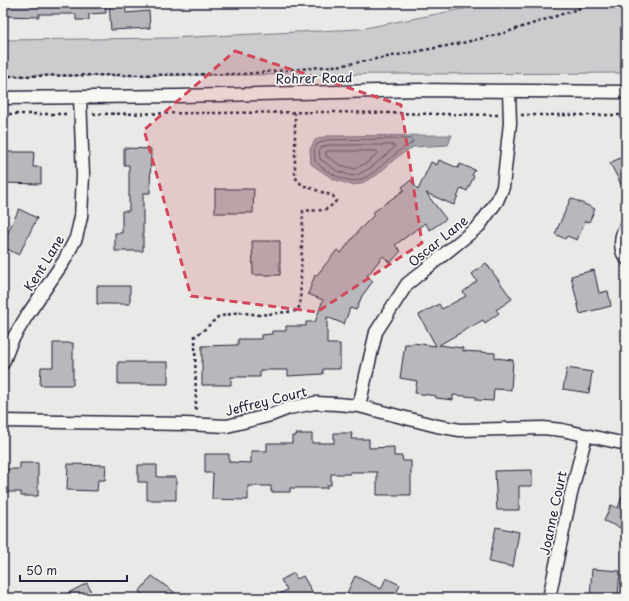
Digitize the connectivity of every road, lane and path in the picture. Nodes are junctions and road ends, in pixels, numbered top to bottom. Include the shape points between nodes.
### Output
1 (596, 3) edge
2 (3, 76) edge
3 (509, 91) junction
4 (626, 92) edge
5 (80, 97) junction
6 (3, 98) edge
7 (295, 112) junction
8 (3, 114) edge
9 (80, 114) junction
10 (509, 115) junction
11 (626, 115) edge
12 (626, 222) edge
13 (626, 262) edge
14 (3, 363) edge
15 (359, 406) junction
16 (196, 410) dead end
17 (3, 421) edge
18 (586, 435) junction
19 (626, 444) edge
20 (549, 598) edge

1 - 2 path via 469,42 344,65 243,74
3 - 4 street, Rohrer Road
3 - 5 street, Rohrer Road via 419,90
3 - 10 street, Oscar Lane
5 - 6 street, Rohrer Road
5 - 9 street, Kent Lane
7 - 9 path
7 - 10 path
7 - 16 path via 295,177 302,185 333,196 336,201 322,211 303,211 300,306 296,311 259,315 238,312 218,316 195,336
8 - 9 path
9 - 14 street, Kent Lane via 83,175 81,217 76,238 64,261 11,342
10 - 11 path
10 - 15 street, Oscar Lane via 503,187 497,201 479,226 407,284 376,332
12 - 13 lane via 619,235 619,248 622,260
15 - 17 street, Jeffrey Court via 314,403 227,426
15 - 18 street, Jeffrey Court via 460,430 543,428
18 - 19 street, Jeffrey Court
18 - 20 street, Joanne Court

